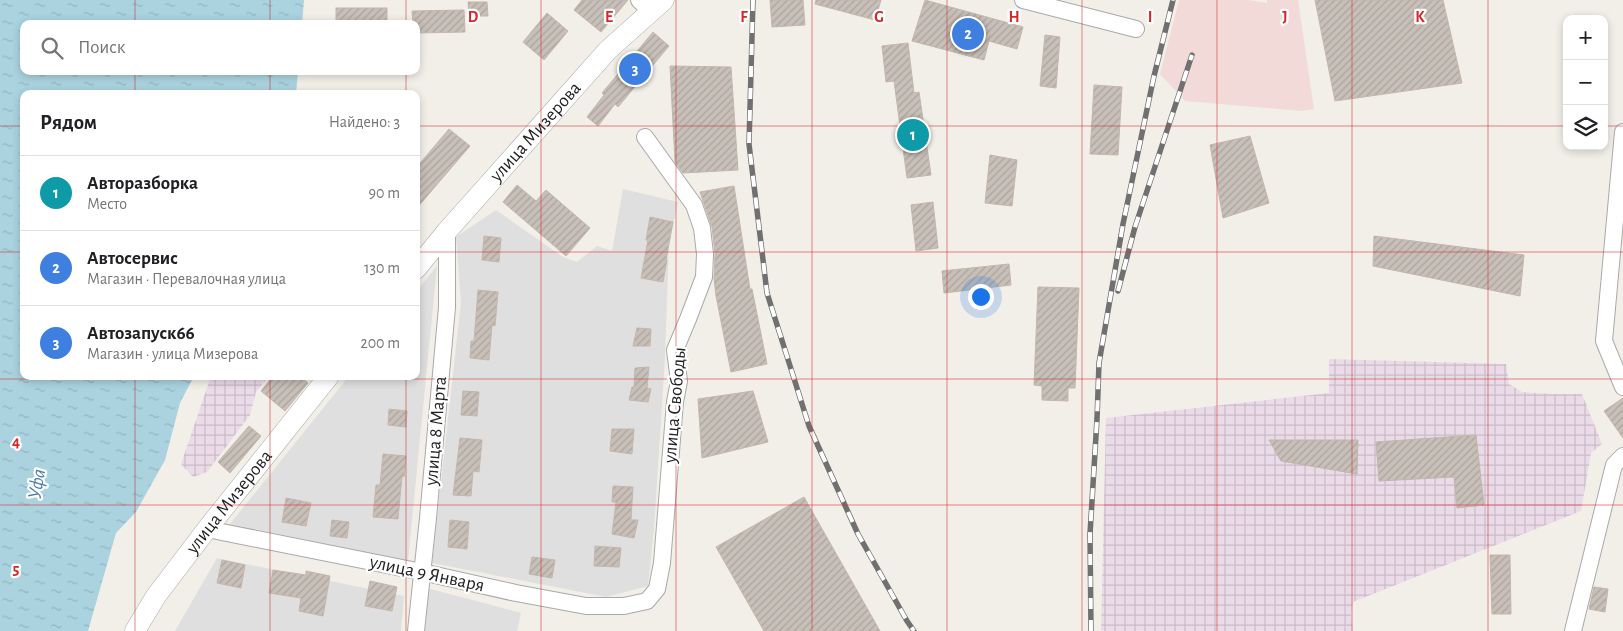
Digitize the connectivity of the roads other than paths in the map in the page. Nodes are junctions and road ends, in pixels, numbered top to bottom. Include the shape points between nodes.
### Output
1 (1024, 0) edge
2 (651, 4) edge
3 (1136, 29) dead end
4 (1623, 132) edge
5 (645, 137) dead end
6 (447, 231) junction
7 (420, 264) edge
8 (326, 380) edge
9 (1623, 387) edge
10 (1618, 460) edge
11 (207, 529) junction
12 (422, 572) junction
13 (647, 601) joint
14 (135, 631) edge
15 (416, 631) edge
16 (1574, 631) edge

1 - 3 street
2 - 6 street, улица Мизерова
4 - 9 street via 1604,342
5 - 13 street, улица Свободы via 694,205 702,228 705,254 704,277 676,350 679,381 662,563 657,589
6 - 7 street, улица Мизерова
6 - 12 street, улица 8 Марта via 447,307
8 - 11 street, улица Мизерова
10 - 16 street
11 - 12 street, улица 9 Января
11 - 14 street, улица Мизерова via 156,596
12 - 13 street, улица 9 Января via 586,606 624,606
12 - 15 street, улица 8 Марта

